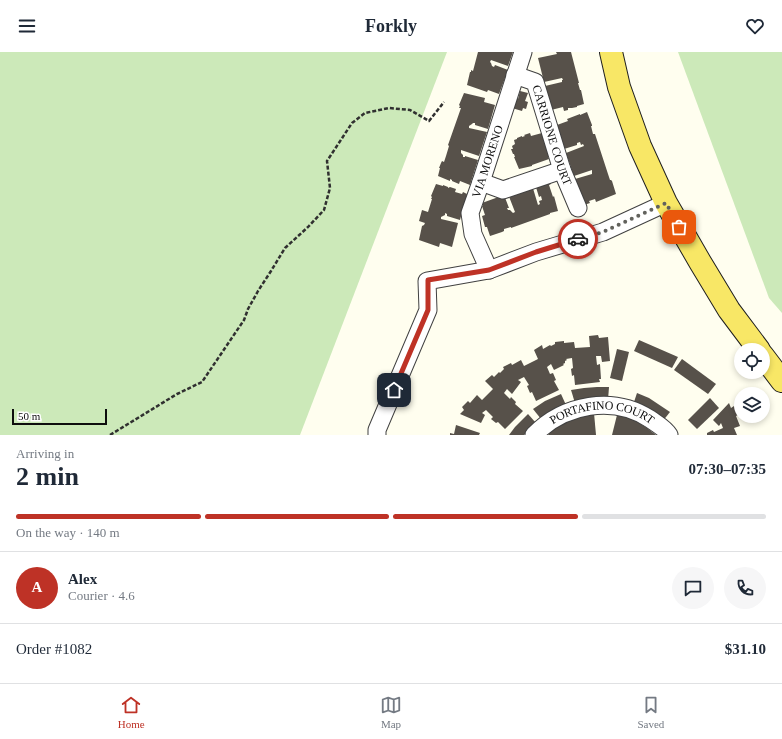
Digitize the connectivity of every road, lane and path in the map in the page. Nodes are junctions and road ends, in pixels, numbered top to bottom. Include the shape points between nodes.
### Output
1 (523, 52) edge
2 (611, 52) edge
3 (515, 75) junction
4 (444, 102) dead end
5 (562, 170) junction
6 (481, 182) junction
7 (666, 203) junction
8 (578, 208) dead end
9 (489, 270) junction
10 (754, 343) edge
11 (770, 366) edge
12 (782, 382) edge
13 (110, 435) edge
14 (377, 435) edge
15 (534, 435) edge
16 (669, 435) edge

1 - 3 street, VIA MORENO
2 - 7 main road via 640,146
3 - 5 street, CARRIONE COURT via 535,82
3 - 6 street, VIA MORENO
4 - 13 path via 429,121 410,110 389,108 365,113 352,123 327,161 330,188 324,210 285,248 248,308 244,320 202,382 177,394
5 - 6 street via 503,190
5 - 8 street, CARRIONE COURT
6 - 9 street, VIA MORENO via 470,213 473,234
7 - 9 street via 603,232 536,252
7 - 10 main road via 729,310
9 - 14 street via 428,280 428,310
11 - 12 main road
15 - 16 street, PORTAFINO COURT via 560,414 580,407 608,406 641,414

